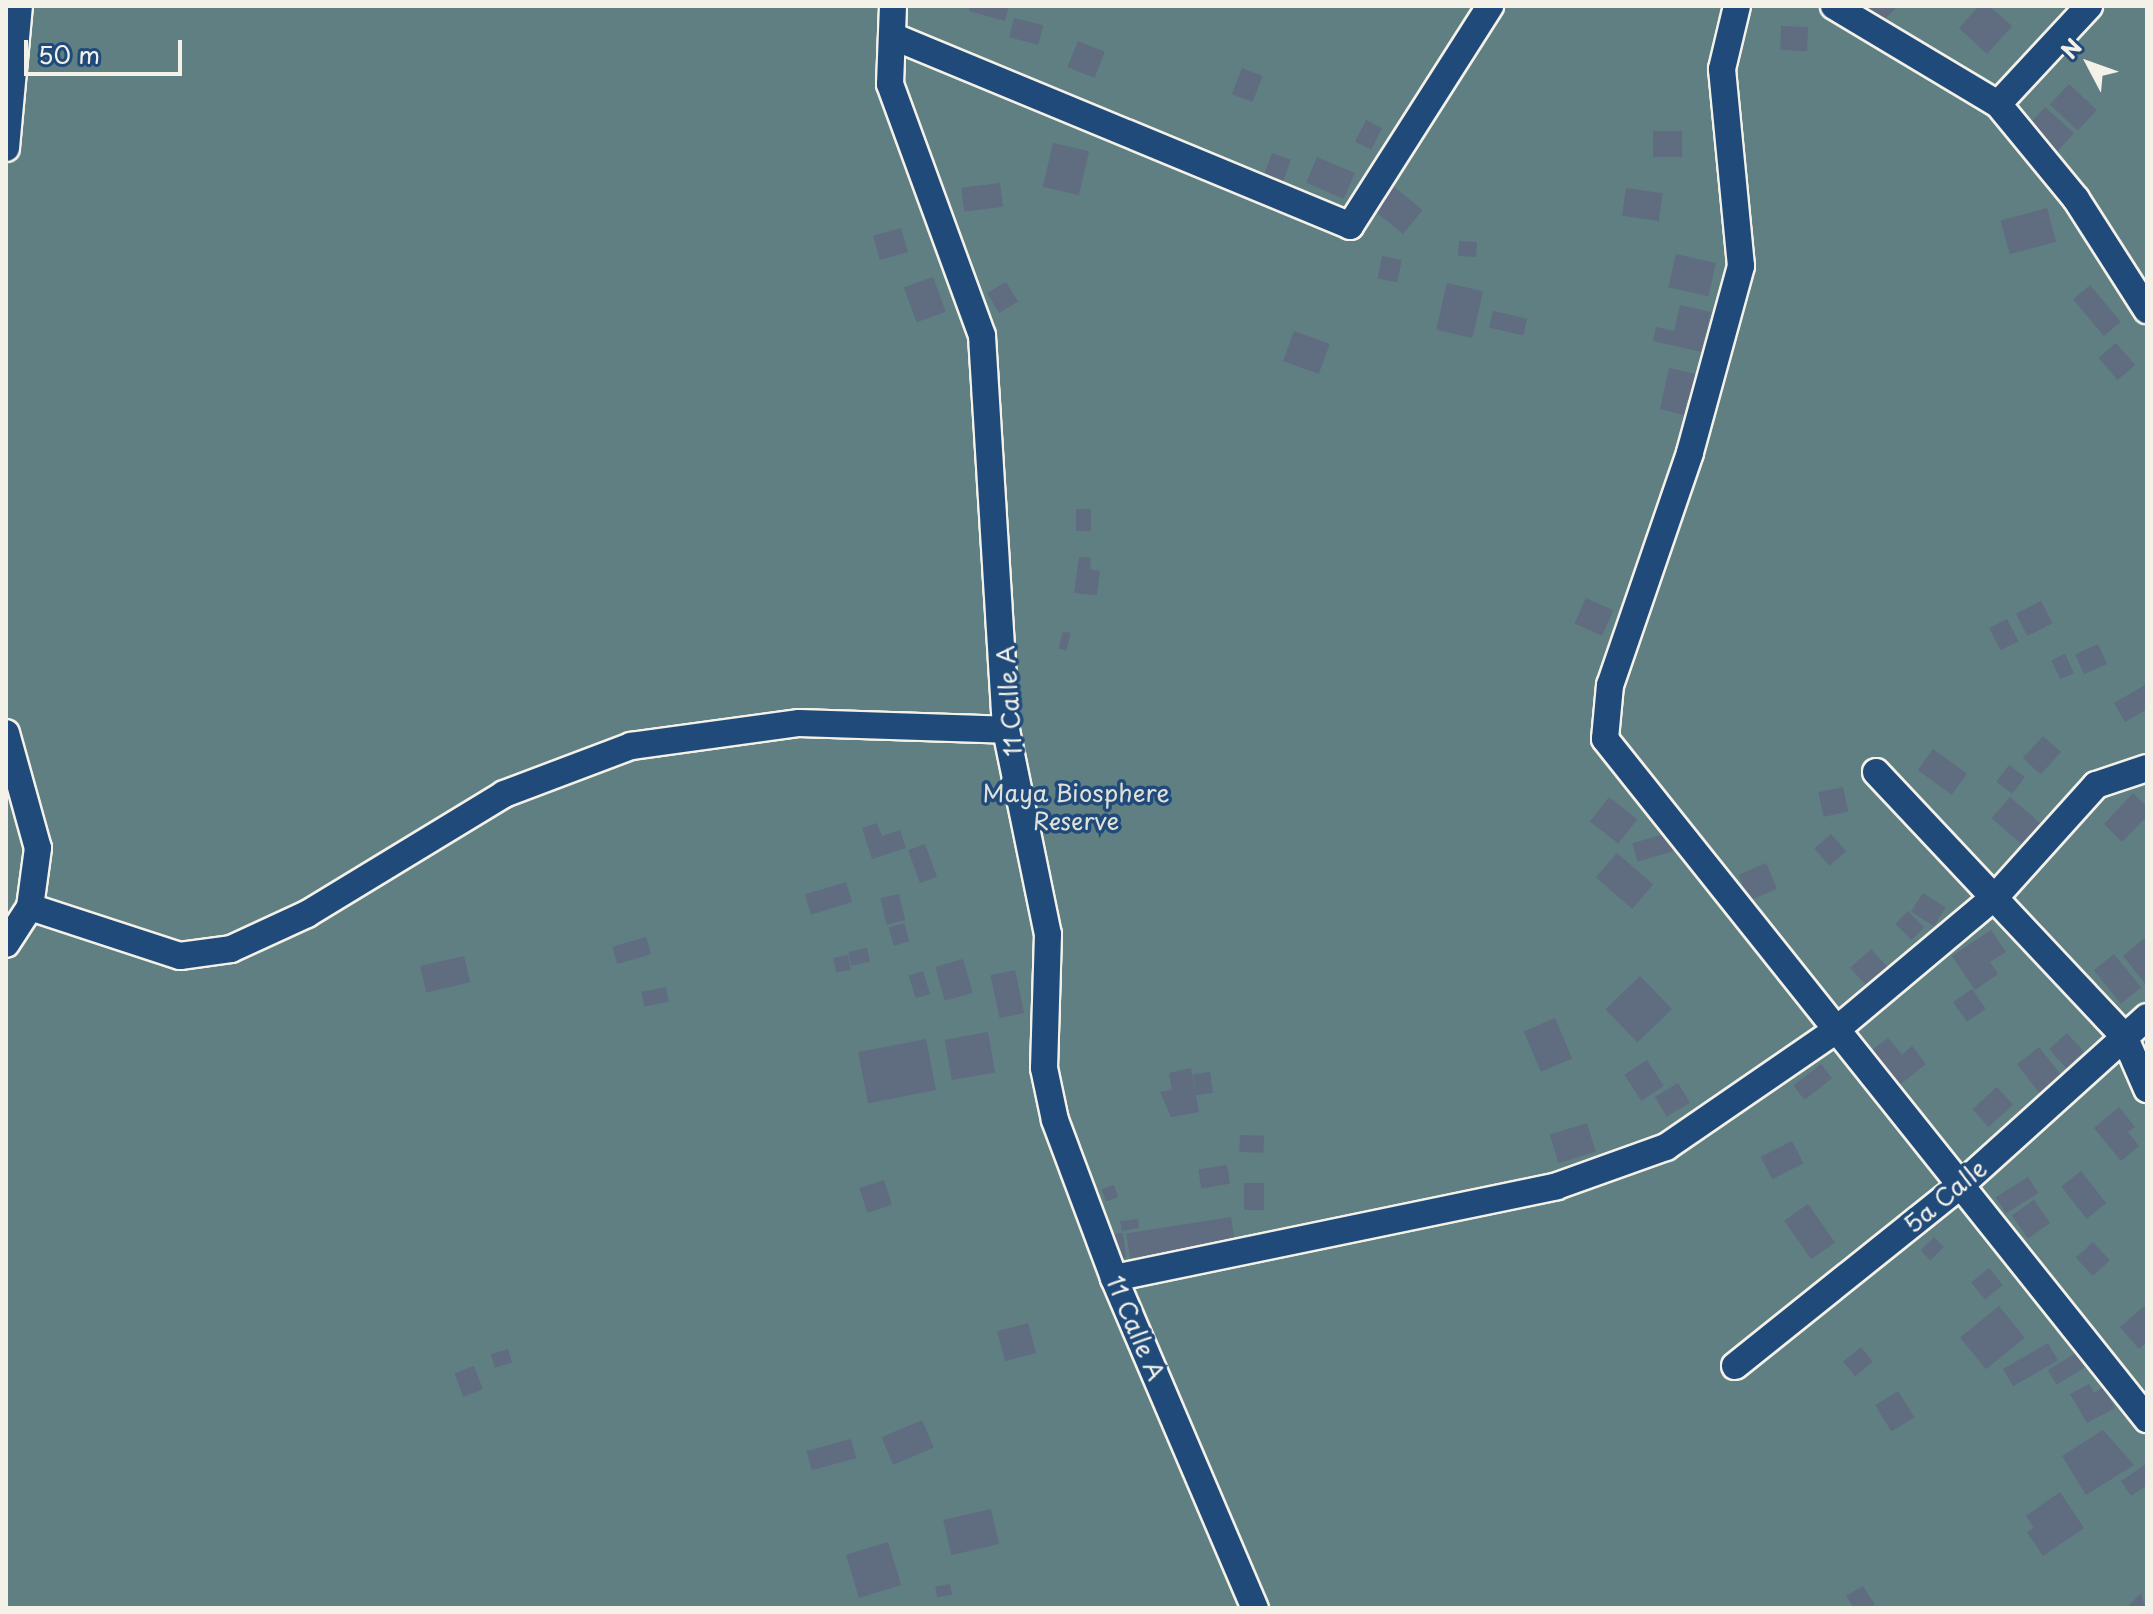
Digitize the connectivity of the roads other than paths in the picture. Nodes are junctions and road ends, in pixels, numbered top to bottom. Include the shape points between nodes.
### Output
1 (19, 6) edge
2 (893, 6) edge
3 (1490, 6) edge
4 (1737, 6) edge
5 (1834, 6) edge
6 (2089, 6) edge
7 (892, 36) junction
8 (1998, 104) junction
9 (6, 148) edge
10 (2147, 310) edge
11 (1006, 730) junction
12 (6, 733) edge
13 (1876, 772) dead end
14 (2146, 772) edge
15 (1997, 895) junction
16 (30, 907) junction
17 (6, 944) edge
18 (2147, 1017) edge
19 (1836, 1030) junction
20 (2124, 1036) junction
21 (2147, 1089) edge
22 (1960, 1186) junction
23 (1114, 1278) junction
24 (1735, 1366) dead end
25 (2147, 1419) edge
26 (1255, 1608) edge

1 - 9 street
2 - 7 street, 11 Calle A
3 - 7 street via 1350,226
4 - 19 street via 1722,69 1741,266 1690,453 1610,685 1605,739
5 - 8 street
6 - 8 street
7 - 11 street, 11 Calle A via 890,84 982,336
8 - 10 street via 2076,199
11 - 16 street via 799,723 631,746 504,794 307,914 231,949 180,956
11 - 23 street, 11 Calle A via 1048,934 1044,1068 1055,1120
12 - 16 street via 38,848
13 - 15 street
14 - 15 street via 2096,785
15 - 19 street
15 - 20 street
16 - 17 street
18 - 20 street, 5a Calle
19 - 22 street
19 - 23 street via 1666,1147 1557,1186
20 - 21 street
20 - 22 street, 5a Calle
22 - 24 street, 5a Calle
22 - 25 street
23 - 26 street, 11 Calle A

